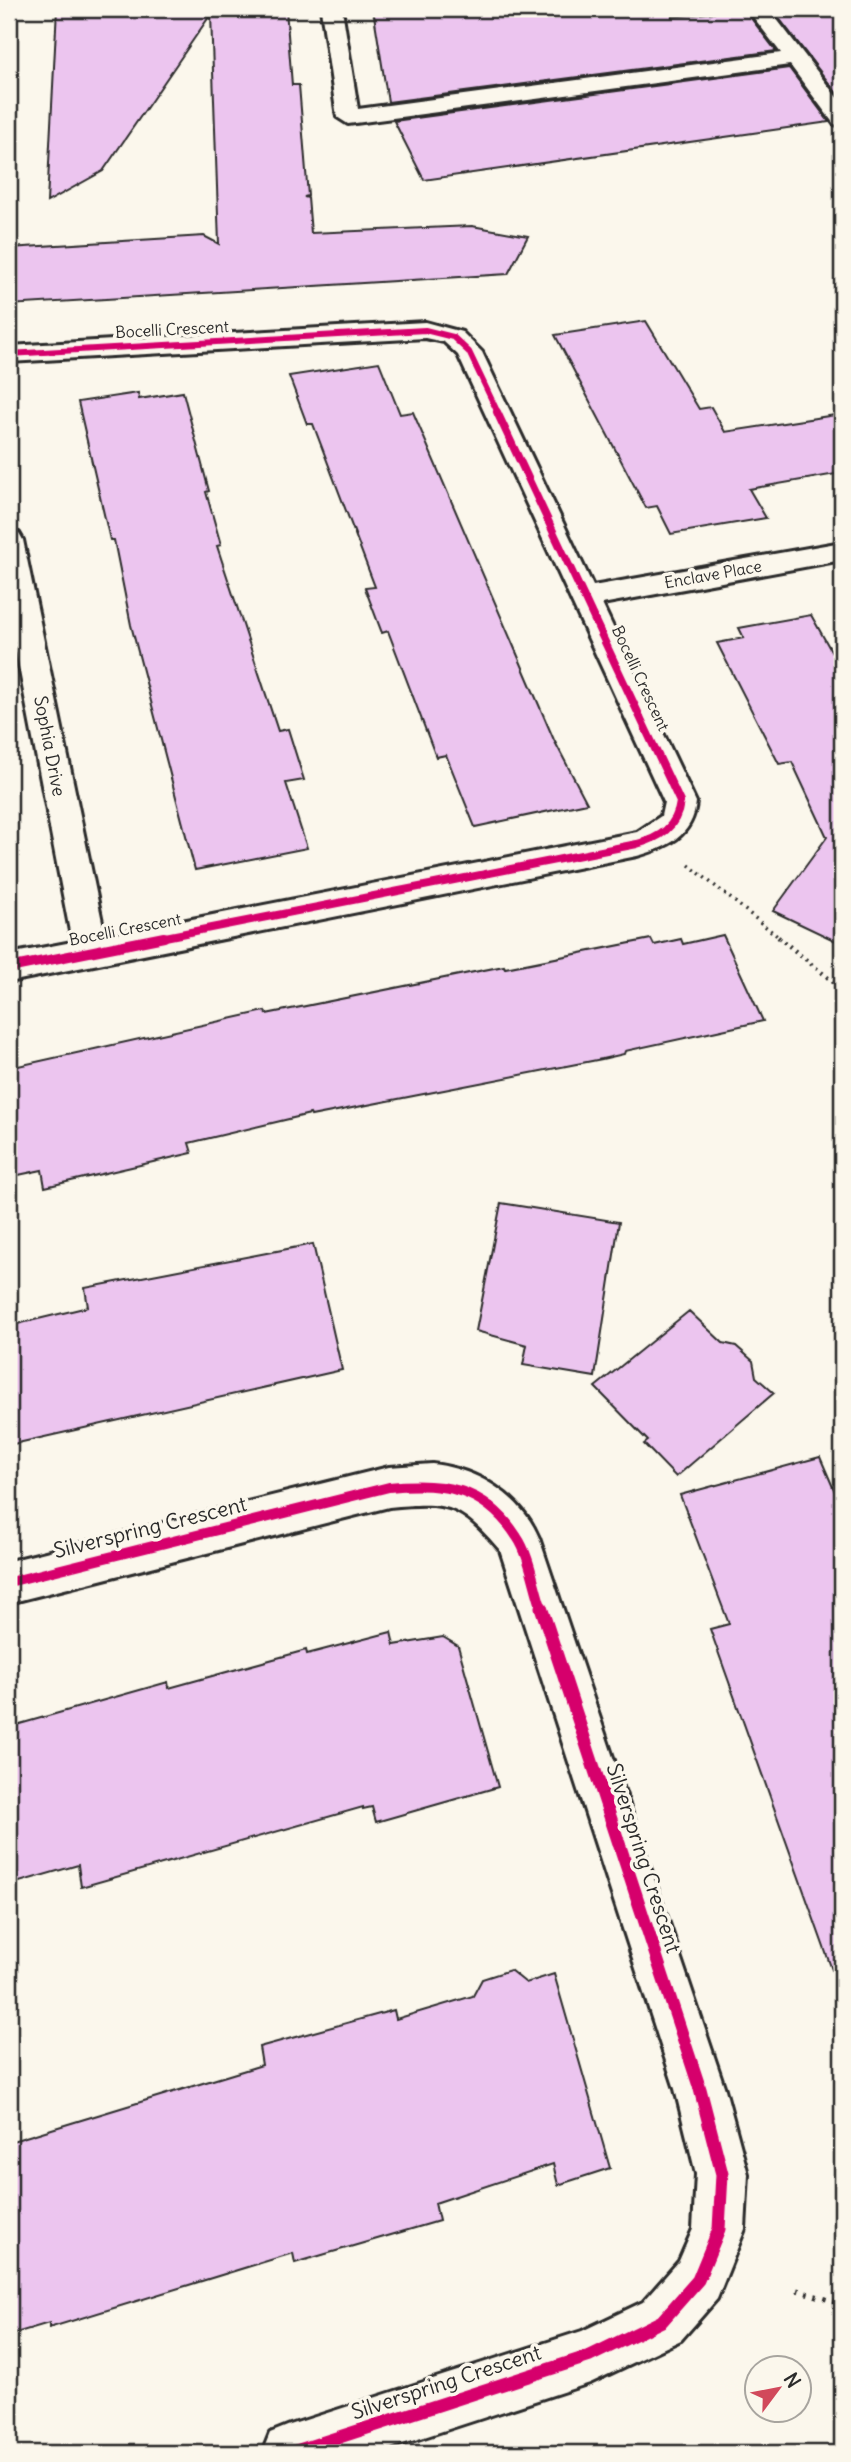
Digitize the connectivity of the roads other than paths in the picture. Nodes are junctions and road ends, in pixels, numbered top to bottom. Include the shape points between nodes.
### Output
1 (331, 9) edge
2 (758, 9) edge
3 (796, 58) junction
4 (842, 119) edge
5 (9, 354) edge
6 (9, 540) edge
7 (842, 551) edge
8 (584, 597) junction
9 (91, 952) junction
10 (9, 968) edge
11 (9, 1582) edge
12 (290, 2453) edge

1 - 3 street via 348,117
2 - 3 street
3 - 4 street
5 - 8 street, Bocelli Crescent via 416,331 449,335 469,352
6 - 9 street, Sophia Drive
7 - 8 street, Enclave Place
8 - 9 street, Bocelli Crescent via 678,797 675,821 656,838
9 - 10 street, Bocelli Crescent
11 - 12 street, Silverspring Crescent via 389,1487 419,1483 454,1486 476,1495 517,1538 700,2089 722,2174 719,2229 698,2280 662,2321 590,2356

